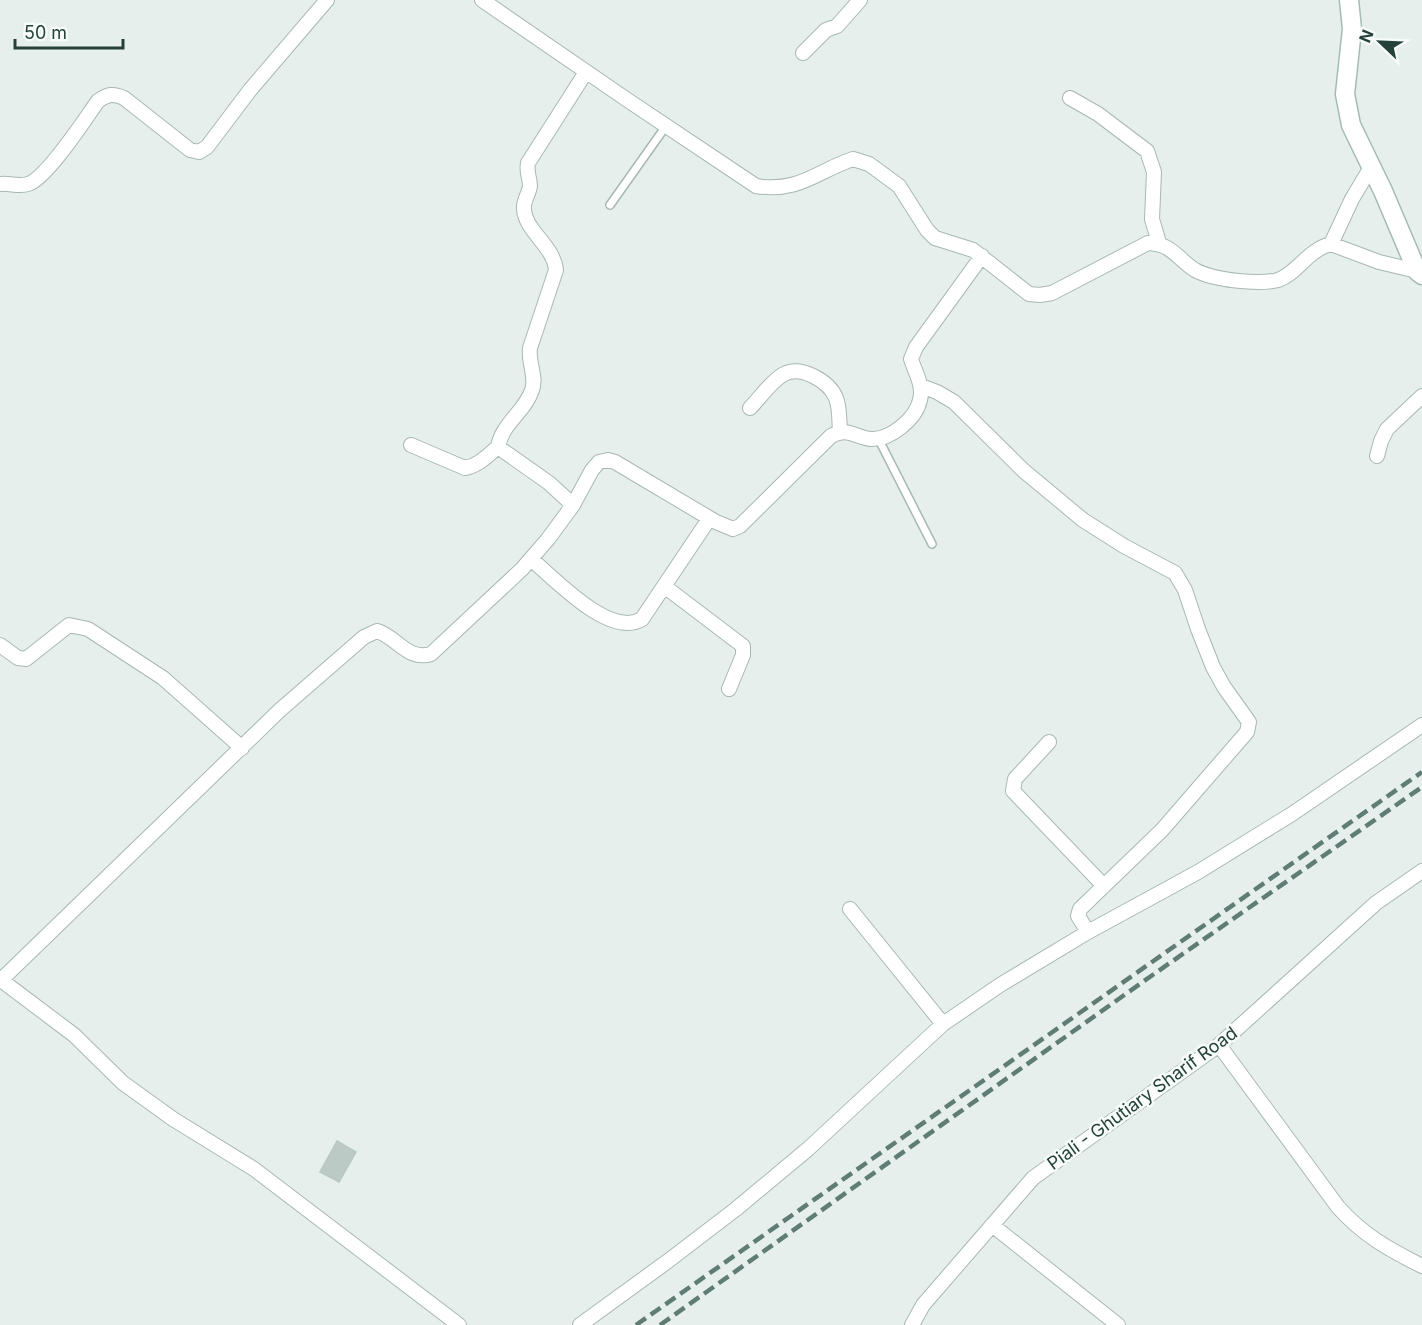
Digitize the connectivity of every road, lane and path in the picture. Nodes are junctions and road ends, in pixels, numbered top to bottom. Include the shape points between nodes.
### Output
1 (327, 0) edge
2 (482, 0) edge
3 (860, 0) edge
4 (1349, 0) edge
5 (803, 54) dead end
6 (586, 72) junction
7 (1070, 98) dead end
8 (666, 126) junction
9 (1371, 167) junction
10 (0, 184) edge
11 (610, 206) dead end
12 (1159, 243) junction
13 (1331, 244) junction
14 (982, 256) junction
15 (1420, 273) edge
16 (921, 386) junction
17 (1422, 396) edge
18 (750, 408) dead end
19 (840, 431) junction
20 (878, 438) junction
21 (411, 445) dead end
22 (498, 447) junction
23 (1377, 456) dead end
24 (573, 505) junction
25 (709, 519) junction
26 (932, 544) dead end
27 (531, 559) junction
28 (664, 586) junction
29 (0, 645) edge
30 (729, 689) dead end
31 (1422, 725) edge
32 (1049, 742) dead end
33 (242, 748) junction
34 (1422, 871) edge
35 (1104, 886) junction
36 (850, 909) dead end
37 (1088, 932) junction
38 (0, 981) edge
39 (943, 1023) junction
40 (1227, 1038) junction
41 (992, 1225) junction
42 (1422, 1266) edge
43 (459, 1325) edge
44 (580, 1325) edge
45 (912, 1325) edge
46 (1118, 1325) edge

1 - 10 street via 199,152 190,150 124,98 107,95 98,101 44,173 21,186
2 - 6 street
3 - 5 street via 837,26 823,33
4 - 9 main road via 1352,29 1345,94 1351,125
6 - 8 street
6 - 22 street via 526,171 530,185 524,203 526,218 555,261 556,270 528,358 534,381 532,391 509,422
7 - 12 street via 1147,151 1154,172 1152,219
8 - 11 lane
8 - 14 street via 745,180 767,188 808,181 853,159 863,161 899,186 935,238
9 - 13 street
9 - 15 main road
12 - 13 street via 1211,277 1265,281 1279,280 1311,253
12 - 14 street via 1149,243 1052,293 1040,295 1029,294
13 - 15 street
14 - 16 street via 912,354
16 - 20 street via 920,400 913,413 889,435
16 - 35 street via 954,402 1024,471 1083,520 1175,573 1213,667 1249,722 1247,732 1162,830
17 - 23 street via 1387,429
18 - 19 street via 782,375 801,372 833,392
19 - 20 street
19 - 25 street via 820,445 741,526 733,529
20 - 26 lane
21 - 22 street via 465,468 482,461
22 - 24 street
24 - 25 street via 592,470 599,462 608,460
24 - 27 street
25 - 28 street
27 - 28 street via 582,604 608,618 637,622
27 - 33 street via 431,654 408,652 376,631 364,637
28 - 30 street via 743,646
29 - 33 street via 26,659 69,625 88,629 163,678
31 - 37 street via 1292,814 1198,872
32 - 35 street via 1015,780 1013,791
33 - 38 street
34 - 40 street, Piali - Ghutiary Sharif Road via 1376,903
35 - 37 street via 1078,913
36 - 39 street
37 - 39 street
38 - 43 street via 74,1035 123,1083 254,1169
39 - 44 street via 808,1149 736,1209
40 - 41 street, Piali - Ghutiary Sharif Road via 1033,1178
40 - 42 street via 1338,1207 1372,1239
41 - 45 street, Piali - Ghutiary Sharif Road via 923,1305
41 - 46 street

